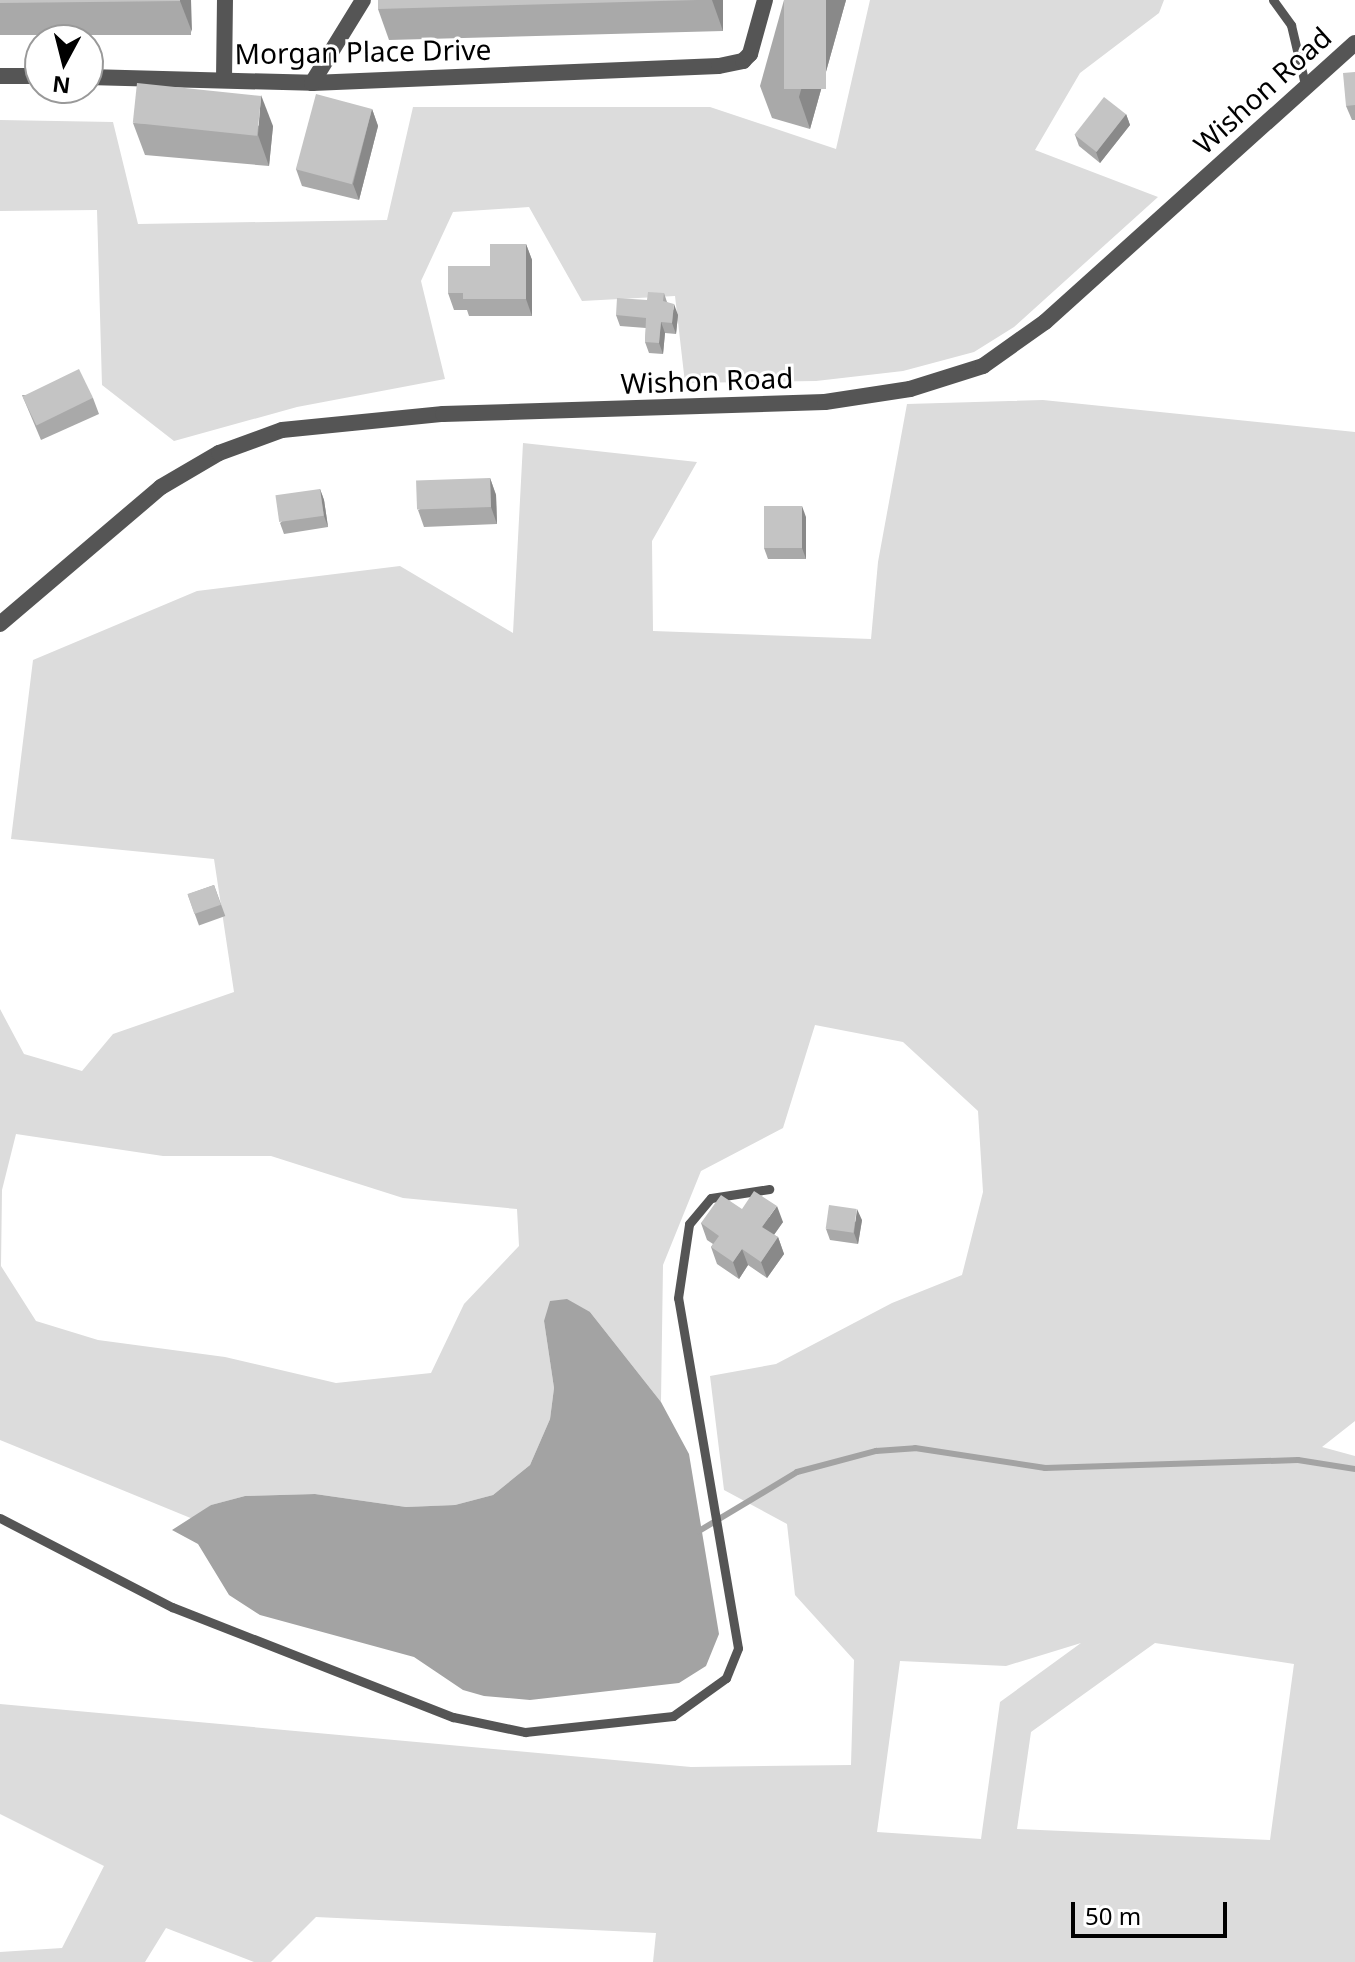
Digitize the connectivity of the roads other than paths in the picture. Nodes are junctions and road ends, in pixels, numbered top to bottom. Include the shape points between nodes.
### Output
1 (225, 0) edge
2 (363, 0) edge
3 (765, 0) edge
4 (1273, 0) edge
5 (1355, 43) edge
6 (0, 76) edge
7 (24, 76) edge
8 (104, 77) edge
9 (224, 80) junction
10 (312, 83) junction
11 (1305, 84) junction
12 (0, 624) edge
13 (769, 1189) dead end
14 (0, 1518) edge

1 - 9 street
2 - 10 street
3 - 10 street, Morgan Place Drive via 750,54 743,61
4 - 11 lane via 1291,25
5 - 11 street, Wishon Road
6 - 7 street
8 - 9 street, Morgan Place Drive
9 - 10 street, Morgan Place Drive
11 - 12 street, Wishon Road via 1045,322 983,366 910,389 825,402 443,414 282,430 219,453 161,487
13 - 14 lane via 711,1198 689,1224 678,1298 738,1648 726,1678 673,1716 525,1732 453,1717 172,1607

